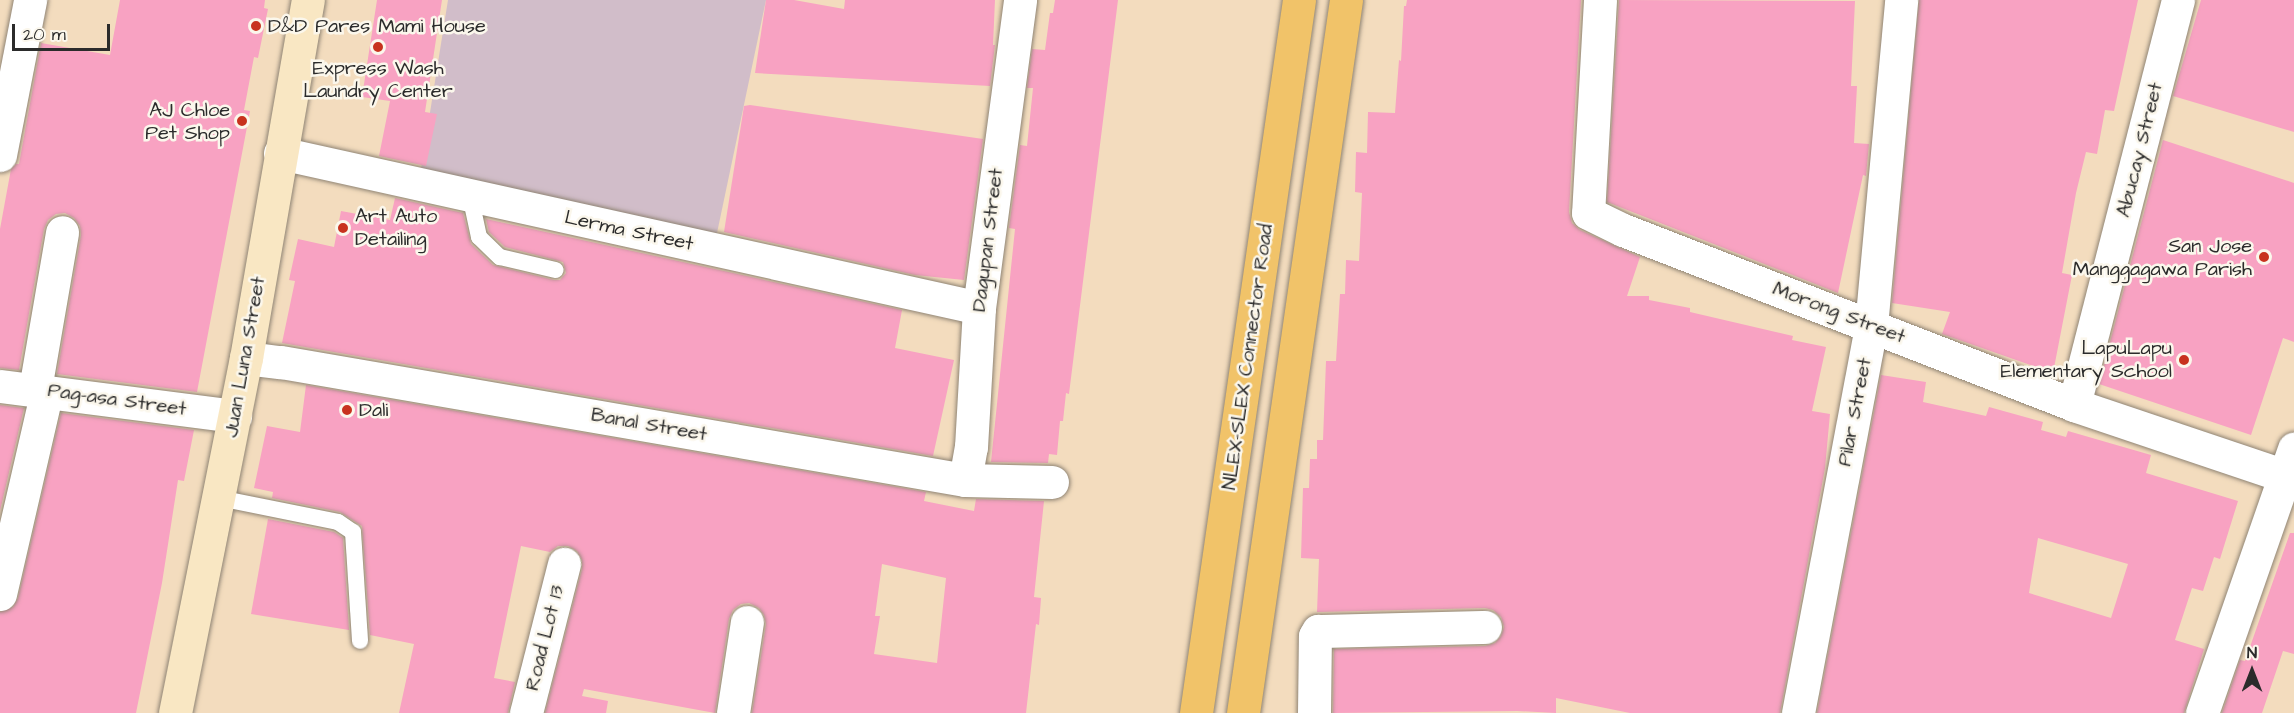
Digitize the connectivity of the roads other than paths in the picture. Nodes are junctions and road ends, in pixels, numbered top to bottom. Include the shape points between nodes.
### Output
1 (30, 0) edge
2 (308, 0) edge
3 (1020, 0) edge
4 (1299, 0) edge
5 (1346, 0) edge
6 (1600, 0) edge
7 (1901, 0) edge
8 (2178, 0) edge
9 (280, 153) junction
10 (0, 156) edge
11 (470, 195) junction
12 (63, 232) dead end
13 (556, 270) dead end
14 (979, 308) junction
15 (1871, 326) junction
16 (246, 358) junction
17 (0, 386) edge
18 (41, 390) junction
19 (2074, 405) junction
20 (235, 416) junction
21 (2291, 468) edge
22 (965, 480) junction
23 (1052, 483) dead end
24 (219, 498) junction
25 (564, 564) dead end
26 (0, 594) edge
27 (747, 622) dead end
28 (1485, 627) dead end
29 (360, 641) dead end
30 (175, 713) edge
31 (526, 713) edge
32 (733, 713) edge
33 (1196, 713) edge
34 (1243, 713) edge
35 (1314, 713) edge
36 (1798, 713) edge
37 (2202, 713) edge

1 - 10 street
2 - 9 main road, Juan Luna Street
3 - 14 street, Dagupan Street
4 - 33 highway, NLEX-SLEX Connector Road
5 - 34 highway
6 - 15 street, Morong Street via 1588,213
7 - 15 street, Pilar Street
8 - 19 street, Abucay Street
9 - 11 street, Lerma Street
9 - 16 main road, Juan Luna Street
11 - 13 lane via 479,237 500,257
11 - 14 street, Lerma Street
12 - 18 street
14 - 22 street, Dagupan Street via 971,447
15 - 19 street, Morong Street
15 - 36 street, Pilar Street
16 - 20 main road, Juan Luna Street
16 - 22 street, Banal Street
17 - 18 street, Pag-asa Street
18 - 20 street, Pag-asa Street
18 - 26 street
19 - 21 street, Morong Street
20 - 24 main road, Juan Luna Street
21 - 37 street
22 - 23 street, Banal Street
24 - 29 lane via 338,522 353,532
24 - 30 main road, Juan Luna Street
25 - 31 street, Road Lot 13
27 - 32 street
28 - 35 street via 1318,631

